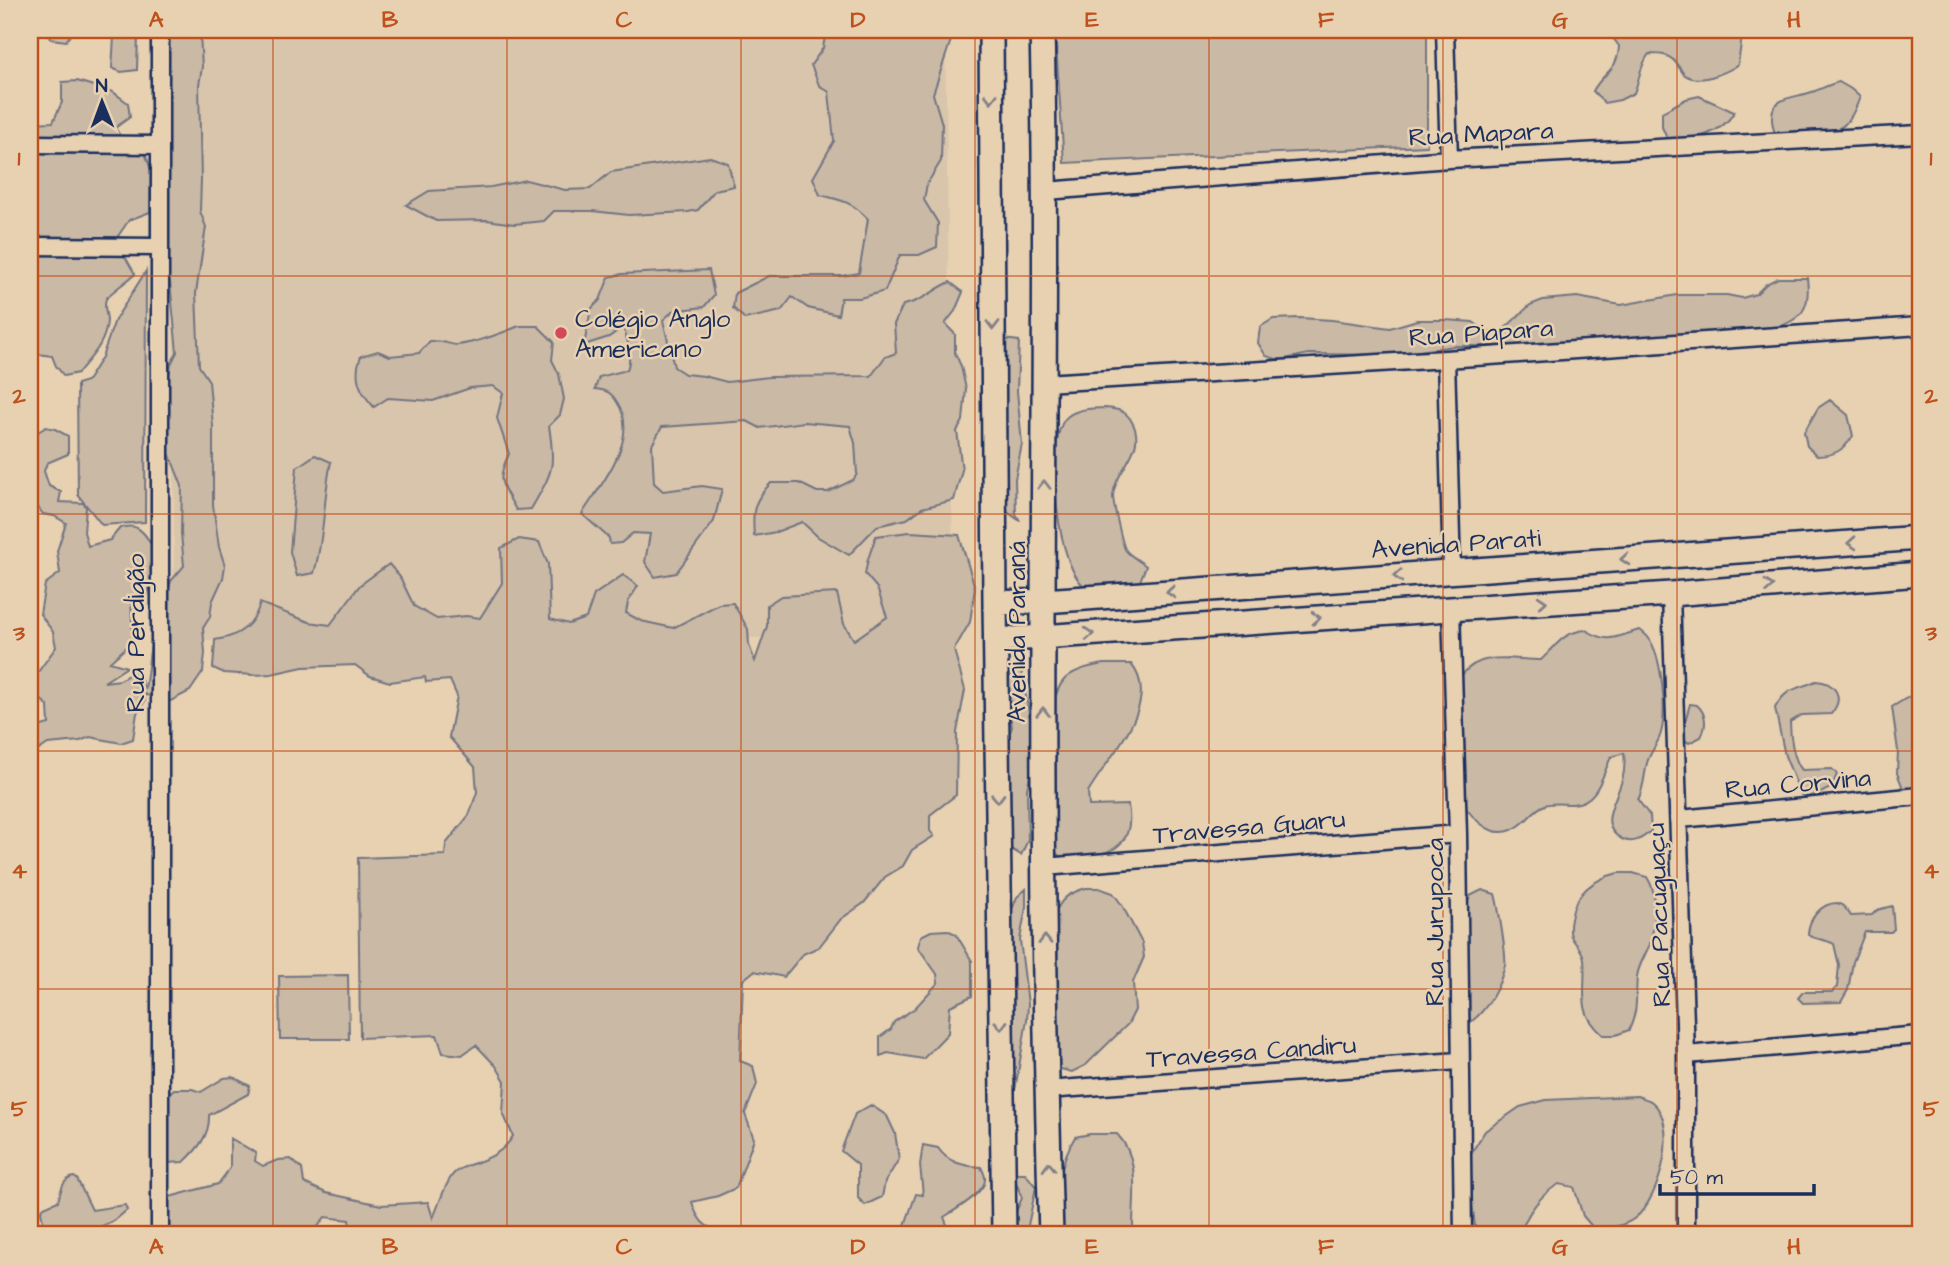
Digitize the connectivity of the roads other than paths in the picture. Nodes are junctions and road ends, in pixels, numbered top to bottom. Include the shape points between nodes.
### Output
1 (160, 30) edge
2 (991, 30) edge
3 (1042, 30) edge
4 (1446, 30) edge
5 (1920, 134) edge
6 (30, 144) edge
7 (160, 145) junction
8 (1449, 159) junction
9 (1046, 191) junction
10 (30, 246) edge
11 (159, 247) junction
12 (1920, 326) edge
13 (1446, 359) junction
14 (1044, 383) junction
15 (1920, 538) edge
16 (1451, 572) junction
17 (1920, 574) edge
18 (1671, 594) junction
19 (1044, 601) junction
20 (995, 603) junction
21 (1451, 608) junction
22 (1042, 638) junction
23 (996, 640) junction
24 (1920, 796) edge
25 (1680, 819) junction
26 (1458, 834) junction
27 (1044, 867) junction
28 (1920, 1035) edge
29 (1686, 1055) junction
30 (1460, 1061) junction
31 (1046, 1090) junction
32 (160, 1235) edge
33 (1004, 1235) edge
34 (1051, 1235) edge
35 (1463, 1235) edge
36 (1686, 1235) edge

1 - 7 street, Rua Perdigão
2 -> 20 main road, Avenida Paraná
3 - 9 main road, Avenida Paraná
4 - 8 street
5 - 8 street, Rua Mapara
6 - 7 street
7 - 11 street, Rua Perdigão
8 - 9 street, Rua Mapara
9 - 14 main road, Avenida Paraná
10 - 11 street
11 - 32 street, Rua Perdigão
12 - 13 street, Rua Piapara
13 - 14 street, Rua Piapara
13 - 16 street
19 -> 14 main road, Avenida Paraná
15 -> 16 main road, Avenida Parati
16 -> 19 main road, Avenida Parati
18 -> 17 main road
21 -> 18 main road
18 - 25 street, Rua Pacuguaçu
19 - 20 main road, Avenida Parati
19 - 22 main road, Avenida Paraná
20 - 23 main road, Avenida Paraná
22 -> 21 main road
21 - 26 street, Rua Jurupoca
22 - 23 main road
27 -> 22 main road, Avenida Paraná
23 -> 33 main road, Avenida Paraná
24 - 25 street, Rua Corvina
25 - 29 street, Rua Pacuguaçu
26 - 27 street, Travessa Guaru
26 - 30 street, Rua Jurupoca
31 -> 27 main road, Avenida Paraná
28 - 29 street
29 - 36 street, Rua Pacuguaçu
30 - 31 street, Travessa Candiru
30 - 35 street, Rua Jurupoca
34 -> 31 main road, Avenida Paraná

